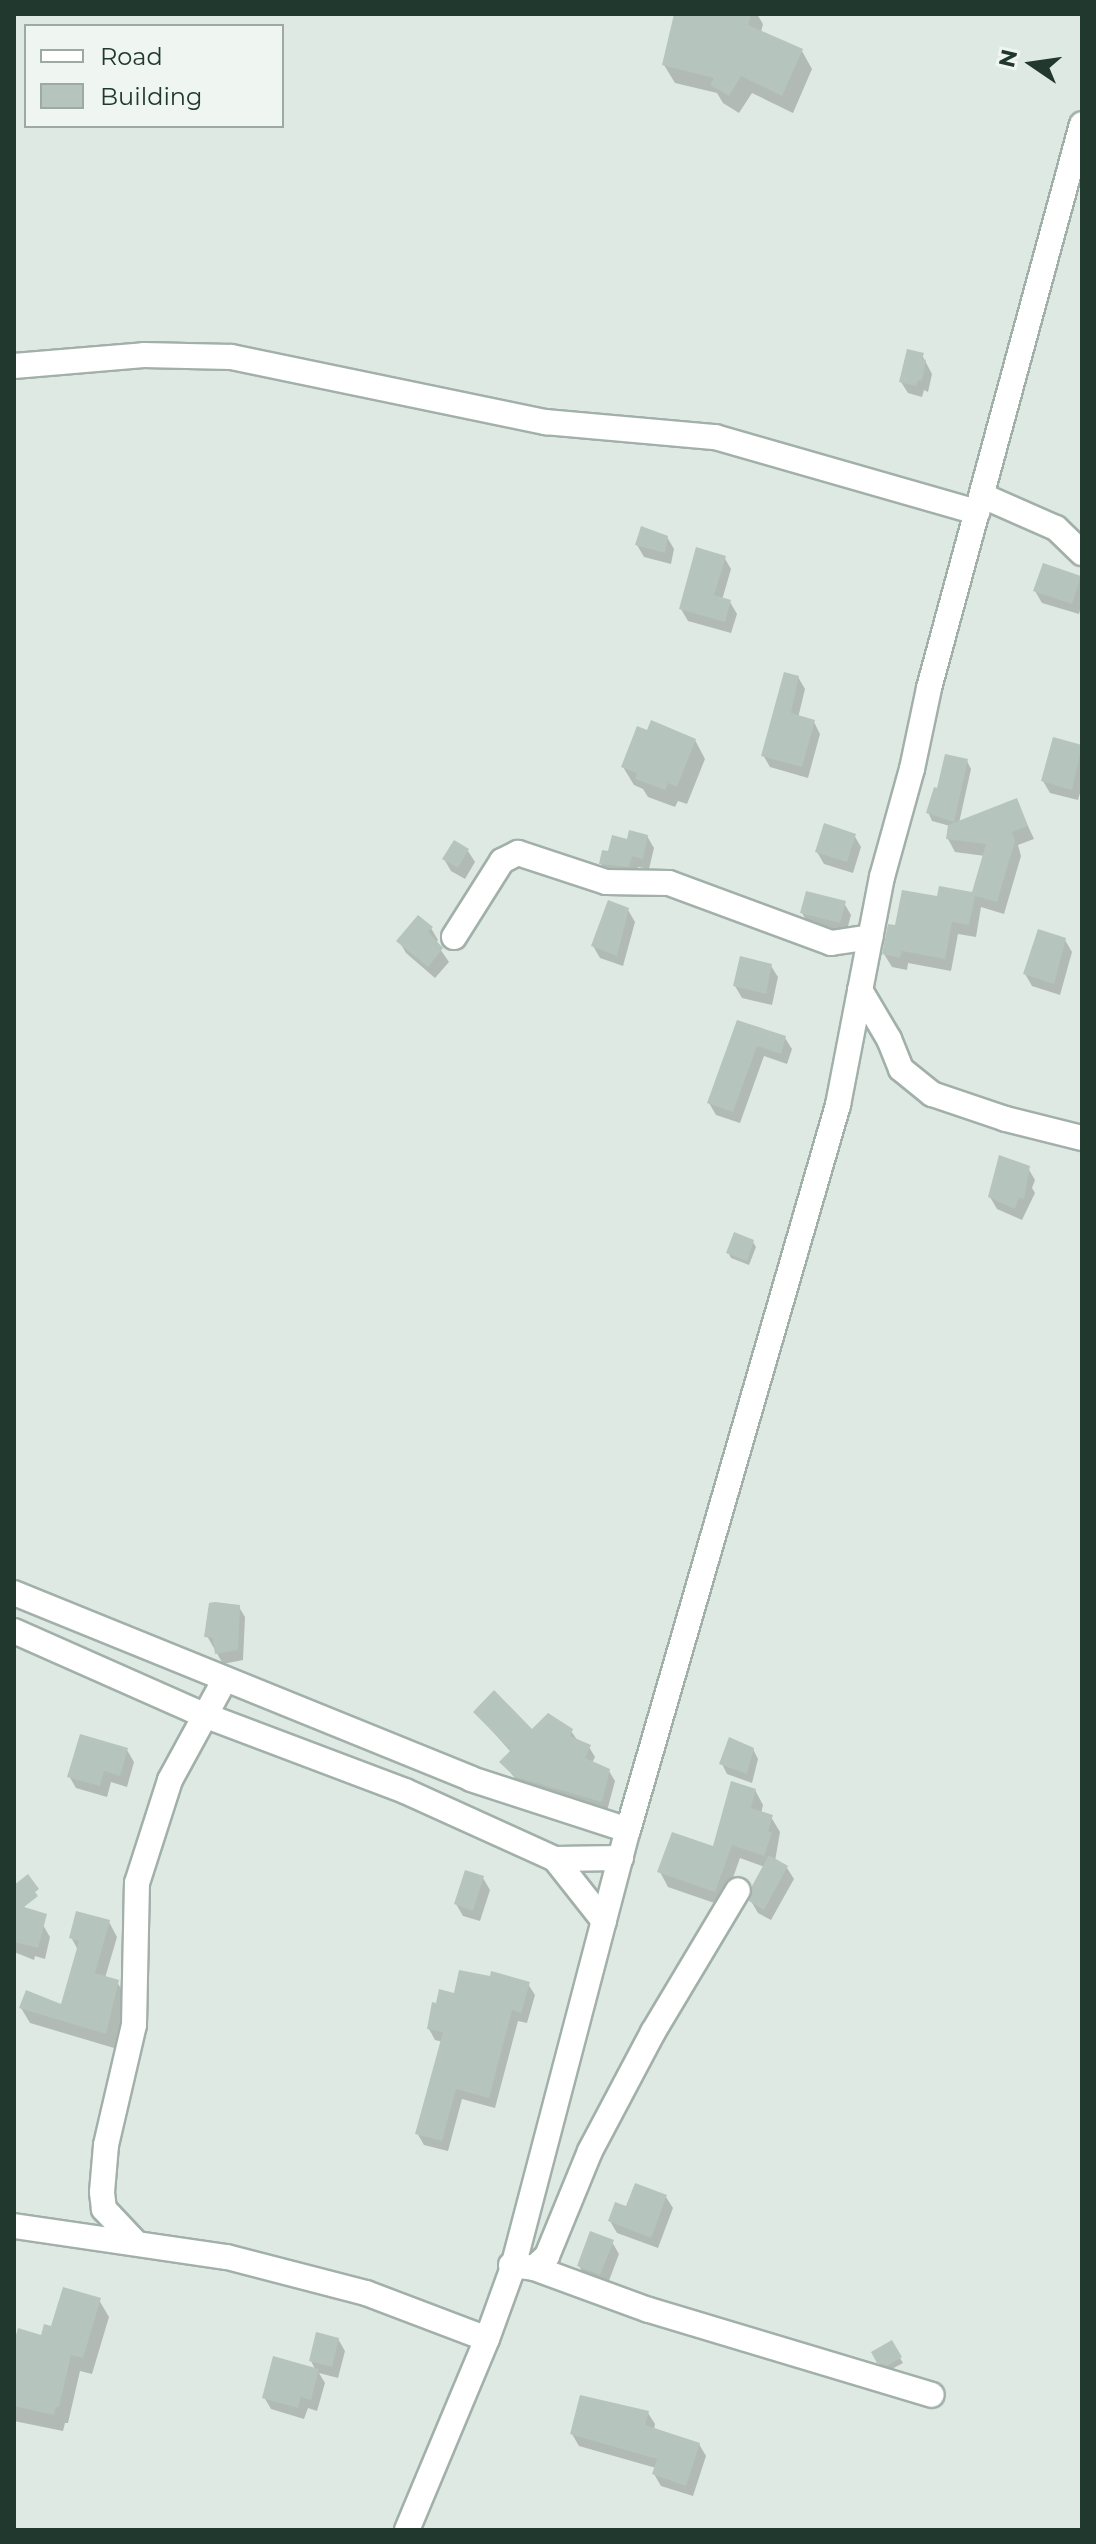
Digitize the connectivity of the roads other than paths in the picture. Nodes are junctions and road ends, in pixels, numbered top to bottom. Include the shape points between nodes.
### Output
1 (1082, 124) edge
2 (14, 366) edge
3 (980, 504) junction
4 (1082, 553) edge
5 (454, 937) dead end
6 (871, 937) junction
7 (860, 990) junction
8 (1082, 1138) edge
9 (14, 1593) edge
10 (14, 1631) edge
11 (225, 1679) junction
12 (204, 1715) junction
13 (628, 1830) junction
14 (621, 1858) junction
15 (555, 1859) junction
16 (738, 1890) dead end
17 (604, 1921) junction
18 (14, 2226) edge
19 (136, 2243) junction
20 (522, 2267) junction
21 (487, 2339) junction
22 (932, 2395) dead end
23 (407, 2530) edge

1 - 3 street
2 - 3 street via 144,355 231,357 546,422 715,437
3 - 4 street via 1056,528
3 - 6 street via 929,688
5 - 6 street via 502,861 518,853 606,882 669,883 831,943
6 - 7 street
7 - 8 street via 901,1069 932,1094
7 - 13 street via 829,1135
9 - 11 street
10 - 12 street
11 - 12 street
11 - 13 street via 471,1779
12 - 15 street via 405,1791
12 - 19 street via 170,1780 137,1883 134,2025 106,2145 102,2192 104,2209
13 - 14 street
14 - 15 street
14 - 17 street
15 - 17 street
16 - 20 street via 590,2151 547,2256
17 - 20 street via 543,2157
18 - 19 street
19 - 21 street via 227,2257 366,2293
20 - 21 street
20 - 22 street
21 - 23 street

